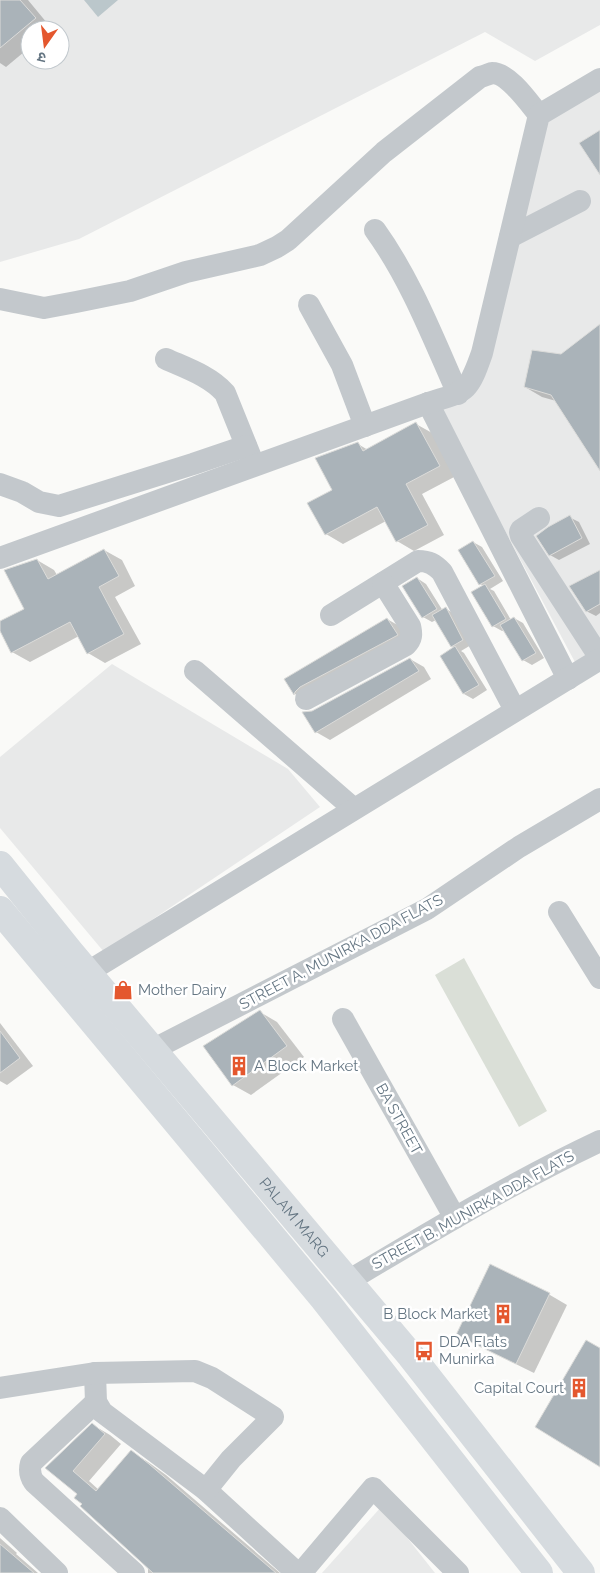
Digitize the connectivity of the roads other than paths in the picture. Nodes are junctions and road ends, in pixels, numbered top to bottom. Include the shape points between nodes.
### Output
1 (600, 80) edge
2 (539, 115) junction
3 (580, 201) dead end
4 (375, 230) dead end
5 (510, 237) junction
6 (0, 299) edge
7 (309, 305) dead end
8 (166, 359) dead end
9 (458, 394) junction
10 (428, 403) junction
11 (365, 426) junction
12 (250, 456) junction
13 (0, 484) edge
14 (539, 518) dead end
15 (2, 553) edge
16 (383, 583) junction
17 (331, 615) dead end
18 (600, 659) edge
19 (195, 672) dead end
20 (568, 678) junction
21 (306, 699) dead end
22 (515, 710) junction
23 (600, 799) edge
24 (354, 808) junction
25 (0, 865) edge
26 (0, 910) edge
27 (559, 912) dead end
28 (88, 972) junction
29 (600, 978) edge
30 (343, 1019) dead end
31 (154, 1049) junction
32 (600, 1141) edge
33 (455, 1218) junction
34 (348, 1282) junction
35 (94, 1373) junction
36 (0, 1388) edge
37 (96, 1402) junction
38 (206, 1490) junction
39 (0, 1518) edge
40 (57, 1573) edge
41 (134, 1573) edge
42 (297, 1573) edge
43 (301, 1573) edge
44 (458, 1573) edge
45 (539, 1573) edge
46 (581, 1573) edge

1 - 2 street
2 - 5 street
2 - 6 street via 504,77 493,73 480,77 384,152 277,247 130,291 57,306 34,307
3 - 5 street
4 - 9 street via 412,293
5 - 9 street via 480,360 468,386
7 - 11 street via 342,365
8 - 12 street via 208,379 225,393
9 - 10 street
10 - 11 street
10 - 20 street
11 - 12 street
12 - 13 street via 193,464 59,506 39,502
12 - 15 street
14 - 18 street via 521,530 521,536
16 - 17 street
16 - 21 street via 410,626 410,640
16 - 22 street via 418,561 436,566
18 - 20 street
19 - 24 street
20 - 22 street
22 - 24 street
23 - 31 street, STREET A, MUNIRKA DDA FLATS via 519,847 427,909
24 - 28 street
25 - 28 main road, PALAM MARG
26 - 45 main road, PALAM MARG via 324,1299
27 - 29 street
28 - 31 main road, PALAM MARG
30 - 33 street, BA STREET
31 - 34 main road, PALAM MARG
32 - 33 street, STREET B, MUNIRKA DDA FLATS
33 - 34 street, STREET B, MUNIRKA DDA FLATS
34 - 46 main road, PALAM MARG via 411,1356
35 - 36 street
35 - 37 street
35 - 38 street via 195,1370 273,1417 231,1459
37 - 38 street via 102,1412
37 - 41 street via 31,1463 31,1478
38 - 42 street
39 - 40 street
43 - 44 street via 373,1488

